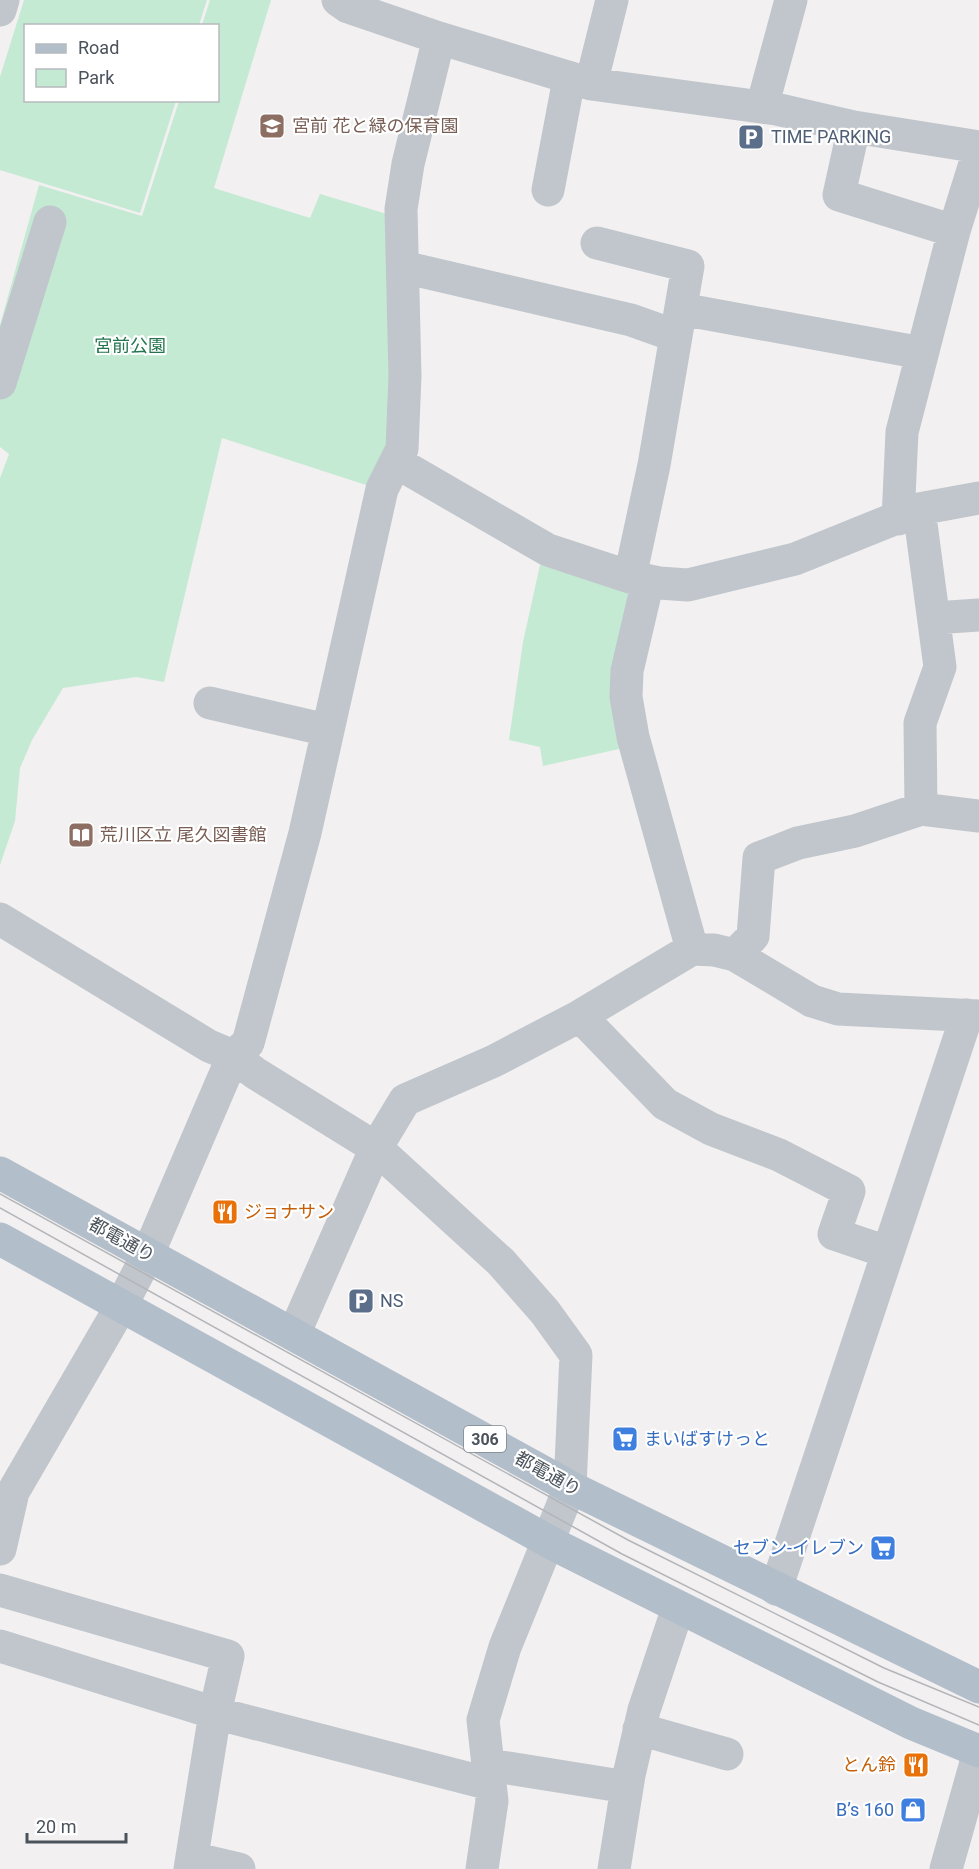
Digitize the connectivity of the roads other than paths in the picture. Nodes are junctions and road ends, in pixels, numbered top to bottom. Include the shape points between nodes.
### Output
1 (3, 0) edge
2 (338, 0) edge
3 (612, 0) edge
4 (791, 0) edge
5 (0, 10) edge
6 (439, 38) junction
7 (580, 82) junction
8 (762, 107) junction
9 (854, 128) junction
10 (979, 149) edge
11 (548, 190) dead end
12 (50, 222) dead end
13 (954, 231) junction
14 (597, 243) dead end
15 (403, 267) junction
16 (678, 323) junction
17 (922, 353) junction
18 (0, 383) edge
19 (396, 462) junction
20 (979, 498) edge
21 (909, 514) junction
22 (639, 579) junction
23 (979, 615) edge
24 (934, 618) junction
25 (210, 703) dead end
26 (327, 730) junction
27 (921, 809) junction
28 (979, 816) edge
29 (0, 919) edge
30 (692, 949) junction
31 (735, 955) junction
32 (580, 1016) junction
33 (973, 1016) edge
34 (233, 1056) junction
35 (376, 1148) junction
36 (0, 1173) edge
37 (0, 1239) edge
38 (887, 1251) junction
39 (148, 1254) junction
40 (120, 1308) junction
41 (294, 1334) junction
42 (570, 1487) junction
43 (549, 1541) junction
44 (0, 1549) edge
45 (776, 1589) junction
46 (0, 1590) edge
47 (678, 1608) junction
48 (0, 1646) edge
49 (979, 1687) edge
50 (215, 1713) junction
51 (639, 1729) junction
52 (979, 1752) edge
53 (727, 1754) dead end
54 (490, 1774) junction
55 (627, 1787) junction
56 (191, 1864) edge
57 (239, 1869) edge
58 (482, 1869) edge
59 (614, 1869) edge
60 (946, 1869) edge

1 - 5 street
2 - 6 street via 348,7
3 - 7 street
4 - 8 street
6 - 7 street
6 - 15 street via 408,164 400,235
7 - 8 street
7 - 11 street
8 - 9 street
9 - 10 street
9 - 13 street via 839,195
10 - 13 street
12 - 18 street
13 - 17 street
14 - 16 street via 688,266
15 - 16 street via 631,320
15 - 19 street via 405,376 402,449
16 - 17 street
16 - 22 street
17 - 21 street via 902,432
19 - 22 street via 548,550
19 - 26 street via 382,489
20 - 21 street
21 - 22 street via 795,559 688,585
21 - 24 street
22 - 30 street via 626,697 633,737
23 - 24 street
24 - 27 street via 940,667 920,723
25 - 26 street
26 - 34 street via 248,1044
27 - 28 street
27 - 31 street via 855,831 798,843 759,858 753,936
29 - 34 street via 209,1046
30 - 31 street
30 - 32 street
31 - 33 street via 812,1001 838,1009
32 - 35 street via 494,1061 405,1100
32 - 38 street via 665,1104 849,1191 834,1234
33 - 38 street
34 - 35 street
34 - 39 street
35 - 41 street
35 - 42 street via 501,1263 545,1312 576,1355
36 - 39 main road, 都電通り / 306
37 - 40 main road
38 - 45 street
39 - 40 street
39 - 41 main road, 都電通り / 306
40 - 43 main road
40 - 44 street via 13,1492
41 - 42 main road, 都電通り / 306
42 - 43 street
42 - 45 main road, 都電通り / 306
43 - 47 main road
43 - 54 street via 505,1647 483,1720
45 - 49 main road, 都電通り / 306
46 - 50 street via 228,1656
47 - 51 street
47 - 52 main road via 911,1723
48 - 50 street
50 - 54 street
50 - 56 street
51 - 53 street
51 - 55 street
52 - 60 street
54 - 55 street
54 - 58 street via 492,1801
55 - 59 street
56 - 57 street

